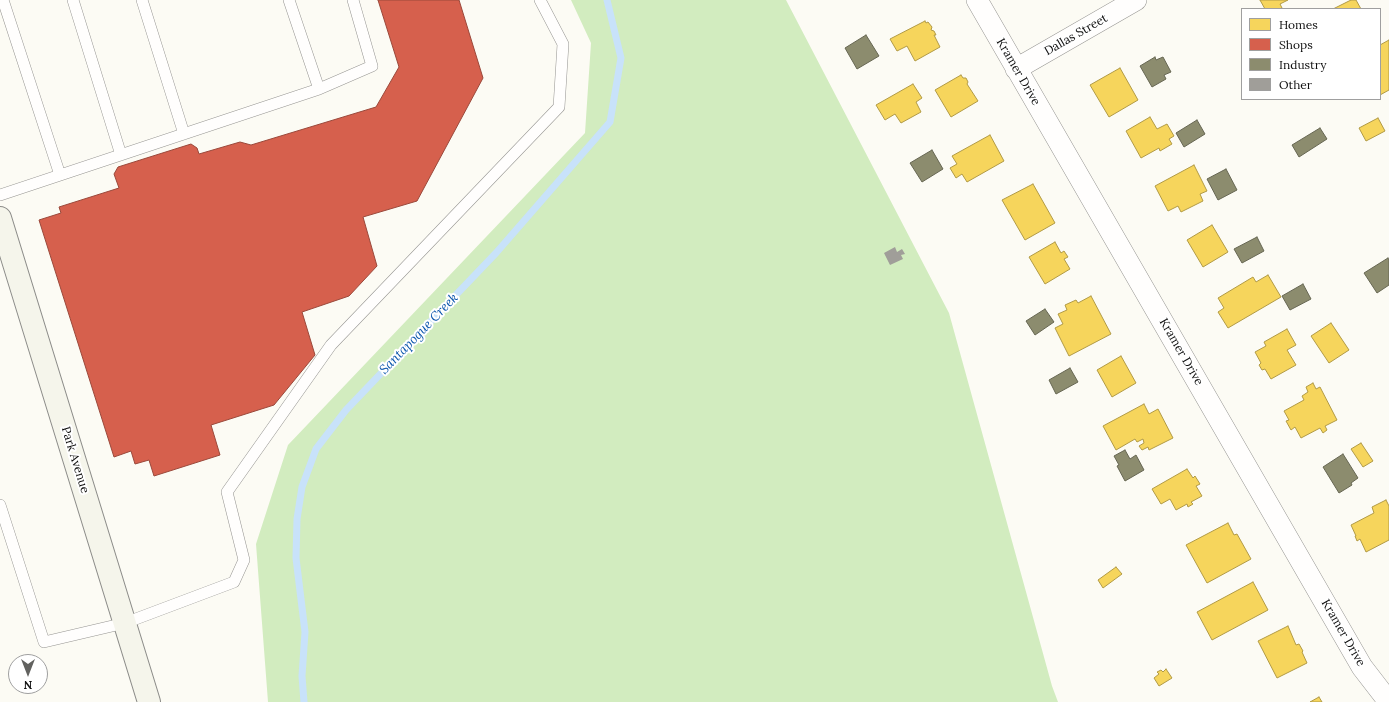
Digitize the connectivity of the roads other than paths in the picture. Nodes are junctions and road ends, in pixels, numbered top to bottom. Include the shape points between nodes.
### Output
1 (3, 0) edge
2 (73, 0) edge
3 (142, 0) edge
4 (289, 0) edge
5 (353, 0) edge
6 (540, 0) edge
7 (977, 0) edge
8 (1136, 0) edge
9 (1016, 69) junction
10 (319, 89) junction
11 (184, 134) junction
12 (121, 155) junction
13 (60, 175) junction
14 (0, 195) edge
15 (1, 224) edge
16 (0, 505) edge
17 (125, 623) junction
18 (149, 702) edge
19 (1389, 702) edge

1 - 13 lane
2 - 12 lane
3 - 11 lane
4 - 10 lane
5 - 10 lane via 372,66
6 - 17 lane via 563,44 559,107 331,345 227,492 244,560 234,582
7 - 9 street, Kramer Drive
8 - 9 street, Dallas Street
9 - 19 street, Kramer Drive via 1362,667
10 - 11 lane
11 - 12 lane
12 - 13 lane
13 - 14 lane
15 - 17 street, Park Avenue
16 - 17 lane via 44,642
17 - 18 street, Park Avenue

